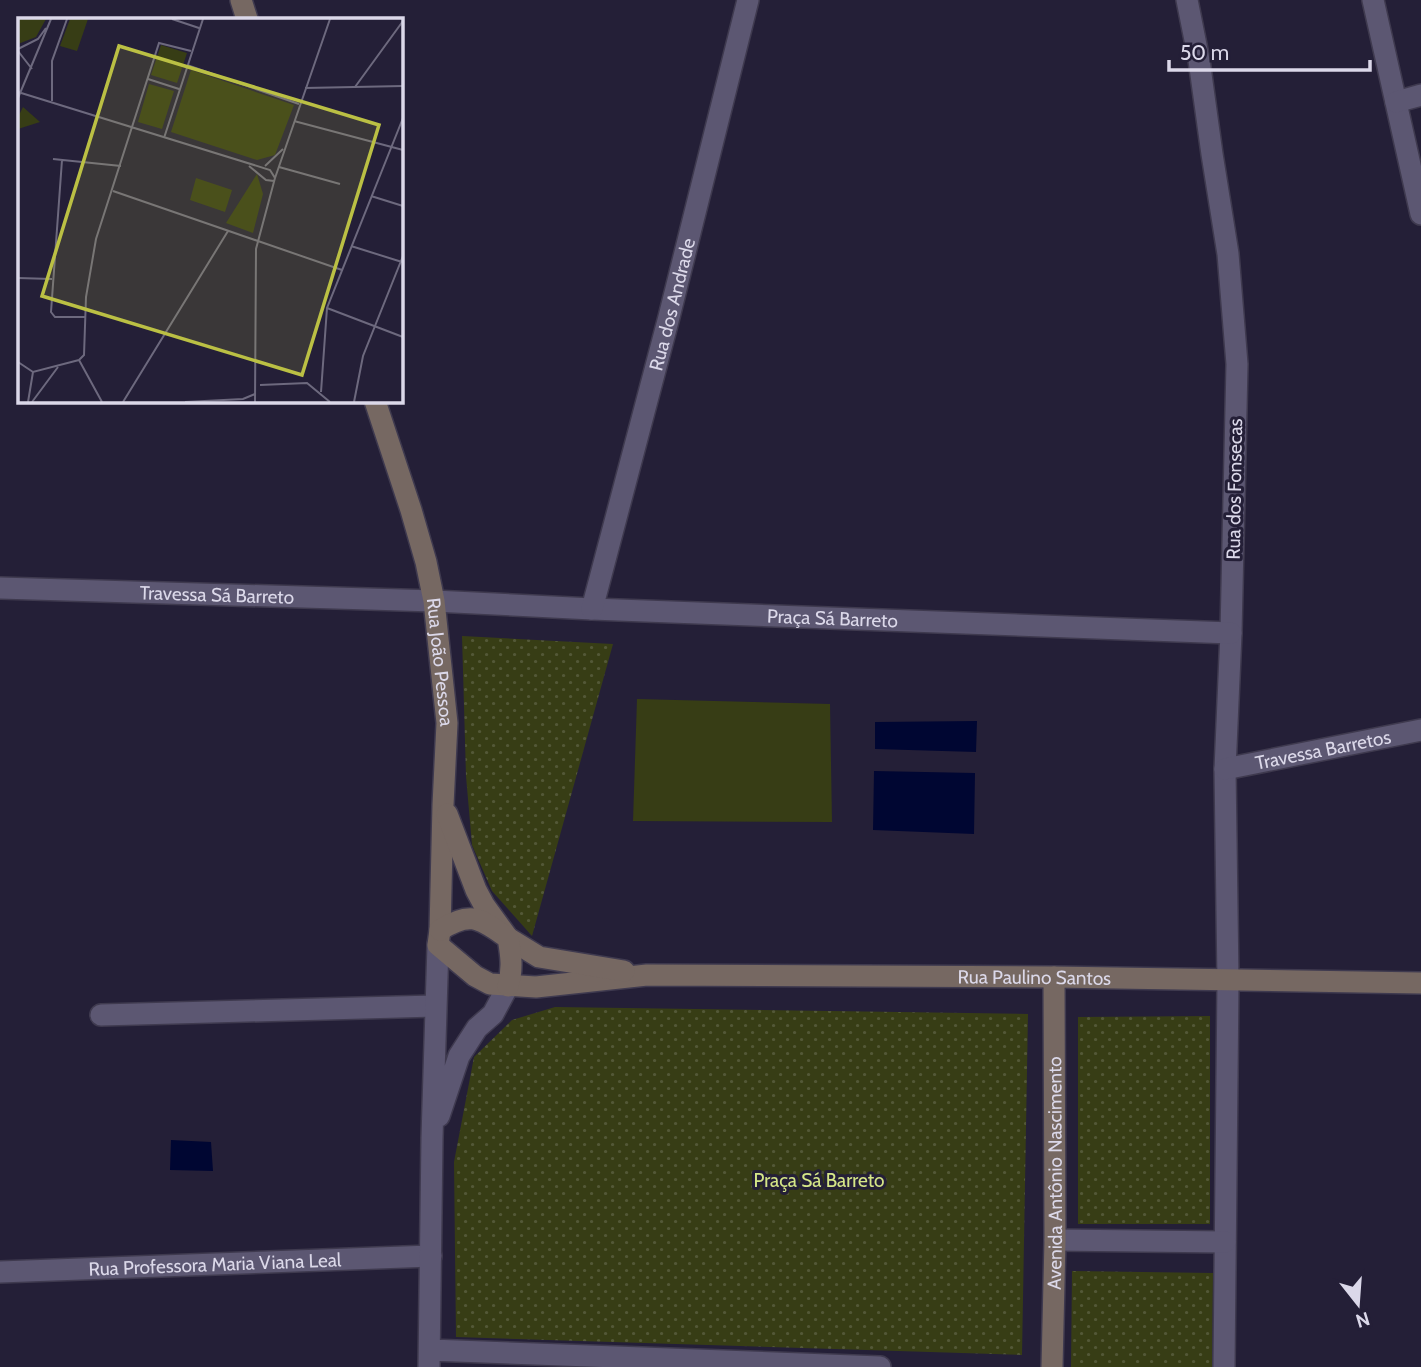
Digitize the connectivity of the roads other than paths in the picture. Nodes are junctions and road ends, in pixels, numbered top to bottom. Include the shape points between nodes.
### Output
1 (241, 0) edge
2 (748, 0) edge
3 (1187, 0) edge
4 (1373, 0) edge
5 (247, 18) edge
6 (1421, 95) edge
7 (1396, 102) junction
8 (1421, 214) edge
9 (374, 402) edge
10 (0, 588) edge
11 (434, 601) junction
12 (592, 609) junction
13 (1231, 633) junction
14 (1421, 730) edge
15 (1225, 769) junction
16 (443, 805) junction
17 (439, 937) junction
18 (509, 937) junction
19 (647, 975) junction
20 (1054, 977) junction
21 (1228, 981) junction
22 (1421, 983) edge
23 (508, 986) junction
24 (435, 1006) junction
25 (102, 1015) dead end
26 (432, 1138) junction
27 (1055, 1240) junction
28 (1225, 1242) junction
29 (431, 1256) junction
30 (0, 1272) edge
31 (429, 1359) edge
32 (880, 1367) edge
33 (1052, 1367) edge
34 (1224, 1367) edge

1 - 5 main road
2 - 12 street, Rua dos Andrade
3 - 13 street, Rua dos Fonsecas via 1228,254 1237,364
4 - 7 street
6 - 7 street
7 - 8 street
9 - 11 main road, Rua João Pessoa via 411,510
10 - 11 street, Travessa Sá Barreto
11 - 12 street, Praça Sá Barreto
11 - 16 main road, Rua João Pessoa via 447,723
12 - 13 street, Praça Sá Barreto
13 - 15 street, Rua dos Fonsecas
14 - 15 street, Travessa Barretos
15 - 21 street, Rua dos Fonsecas
16 - 17 main road, Rua João Pessoa
16 - 18 main road, Rua Paulino Santos via 476,890
17 - 18 main road via 453,922 472,918
17 - 23 main road, Rua Paulino Santos via 475,976
17 - 24 street
18 - 19 main road, Rua Paulino Santos via 538,957
18 - 23 main road
19 - 20 main road, Rua Paulino Santos
19 - 23 main road, Rua Paulino Santos via 536,988
20 - 21 main road, Rua Paulino Santos
20 - 27 main road, Avenida Antônio Nascimento
21 - 22 main road, Rua Paulino Santos
21 - 28 street
23 - 26 street via 459,1056
24 - 25 street
24 - 26 street
26 - 29 street
27 - 28 street
27 - 33 main road, Avenida Antônio Nascimento
28 - 34 street
29 - 30 street, Rua Professora Maria Viana Leal
29 - 31 street
31 - 32 street

